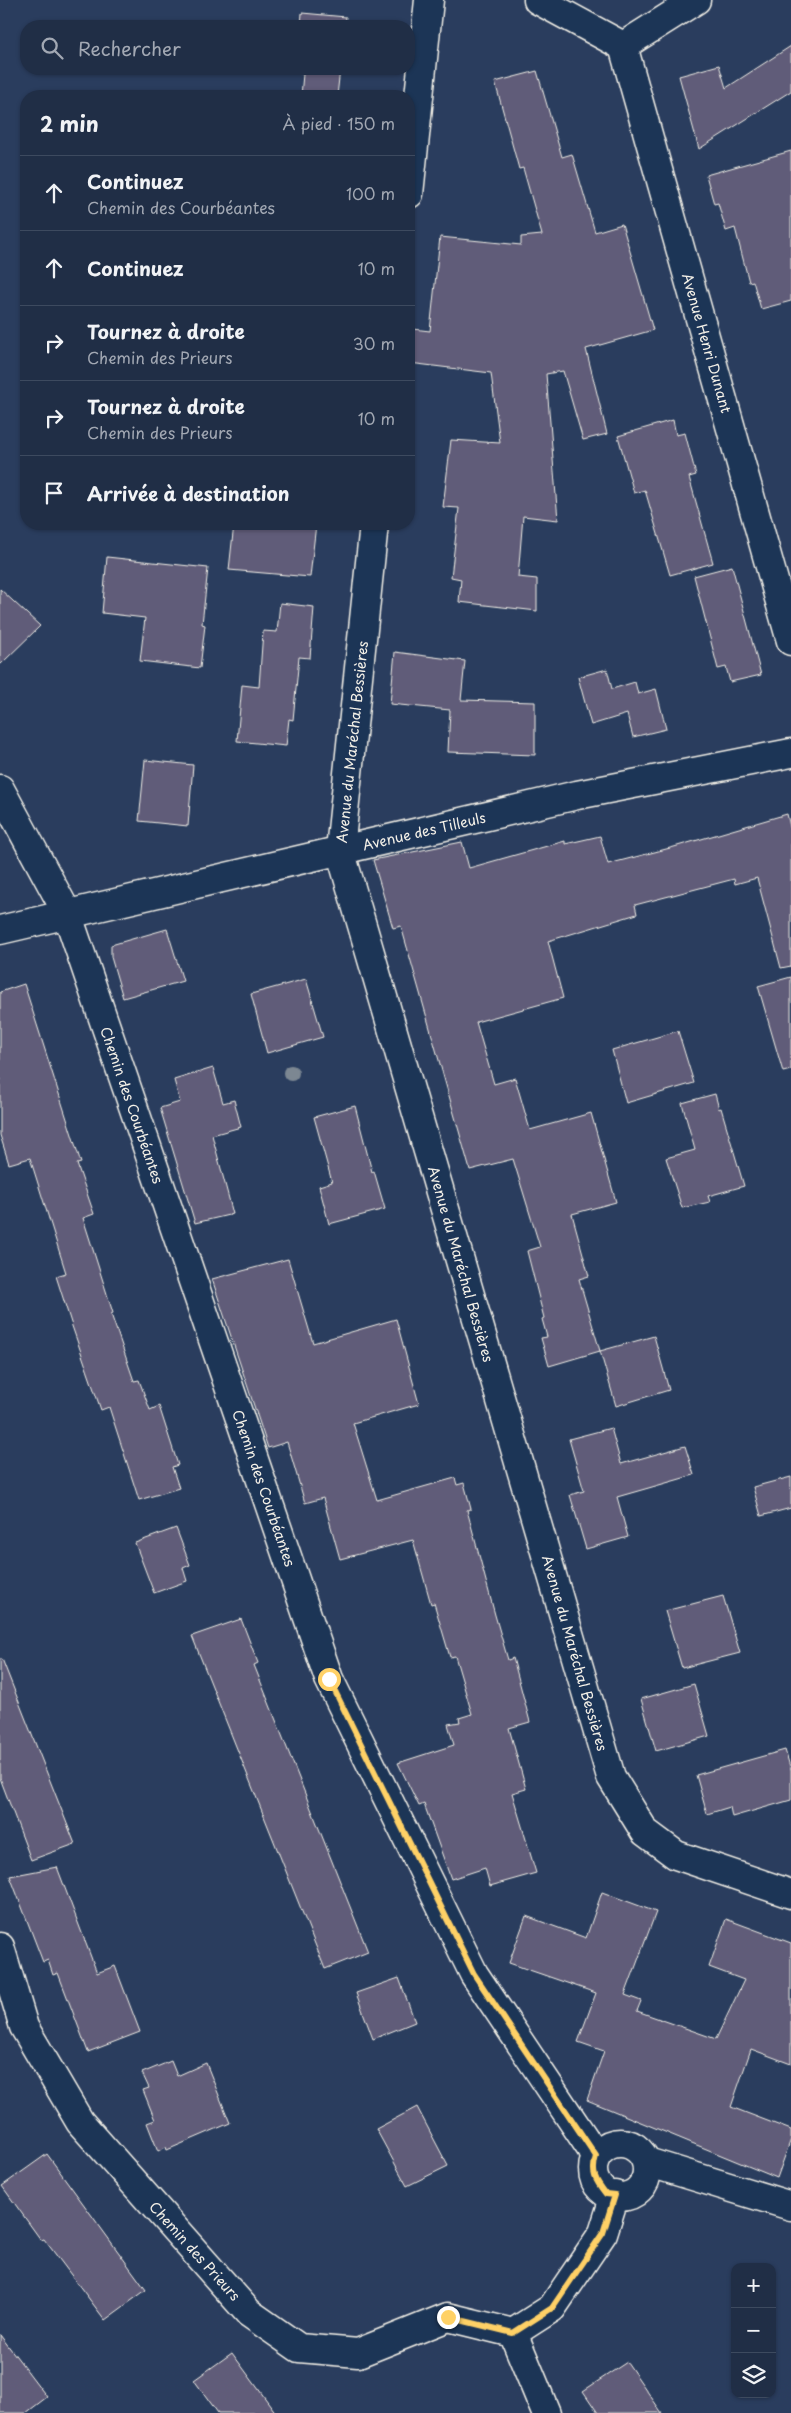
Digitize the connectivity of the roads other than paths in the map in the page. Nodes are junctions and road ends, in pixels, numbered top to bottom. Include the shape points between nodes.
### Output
1 (429, 0) edge
2 (538, 0) edge
3 (696, 0) edge
4 (623, 46) junction
5 (415, 136) edge
6 (373, 530) edge
7 (791, 641) edge
8 (791, 753) edge
9 (0, 789) edge
10 (340, 850) junction
11 (66, 913) junction
12 (0, 930) edge
13 (791, 1894) edge
14 (0, 1947) edge
15 (596, 2156) junction
16 (647, 2162) junction
17 (615, 2195) junction
18 (791, 2206) edge
19 (513, 2333) junction
20 (546, 2413) edge

1 - 5 street
2 - 4 street
3 - 4 street
4 - 7 street, Avenue Henri Dunant
6 - 10 street, Avenue du Maréchal Bessières
8 - 10 street, Avenue des Tilleuls via 577,795
9 - 11 street, Chemin des Courbéantes
10 - 11 street, Avenue des Tilleuls
10 - 13 street, Avenue du Maréchal Bessières via 611,1777 645,1832 676,1855
11 - 12 street, Avenue des Tilleuls
11 - 15 street, Chemin des Courbéantes via 329,1679 474,1974
14 - 19 street, Chemin des Prieurs via 24,2027 80,2122 249,2313 299,2348 358,2353 448,2317
15 - 16 street via 613,2142 634,2145
15 - 17 street via 593,2177 606,2194
16 - 17 street via 645,2183 641,2188 628,2196
16 - 18 street
17 - 19 street via 603,2233 552,2308
19 - 20 street

